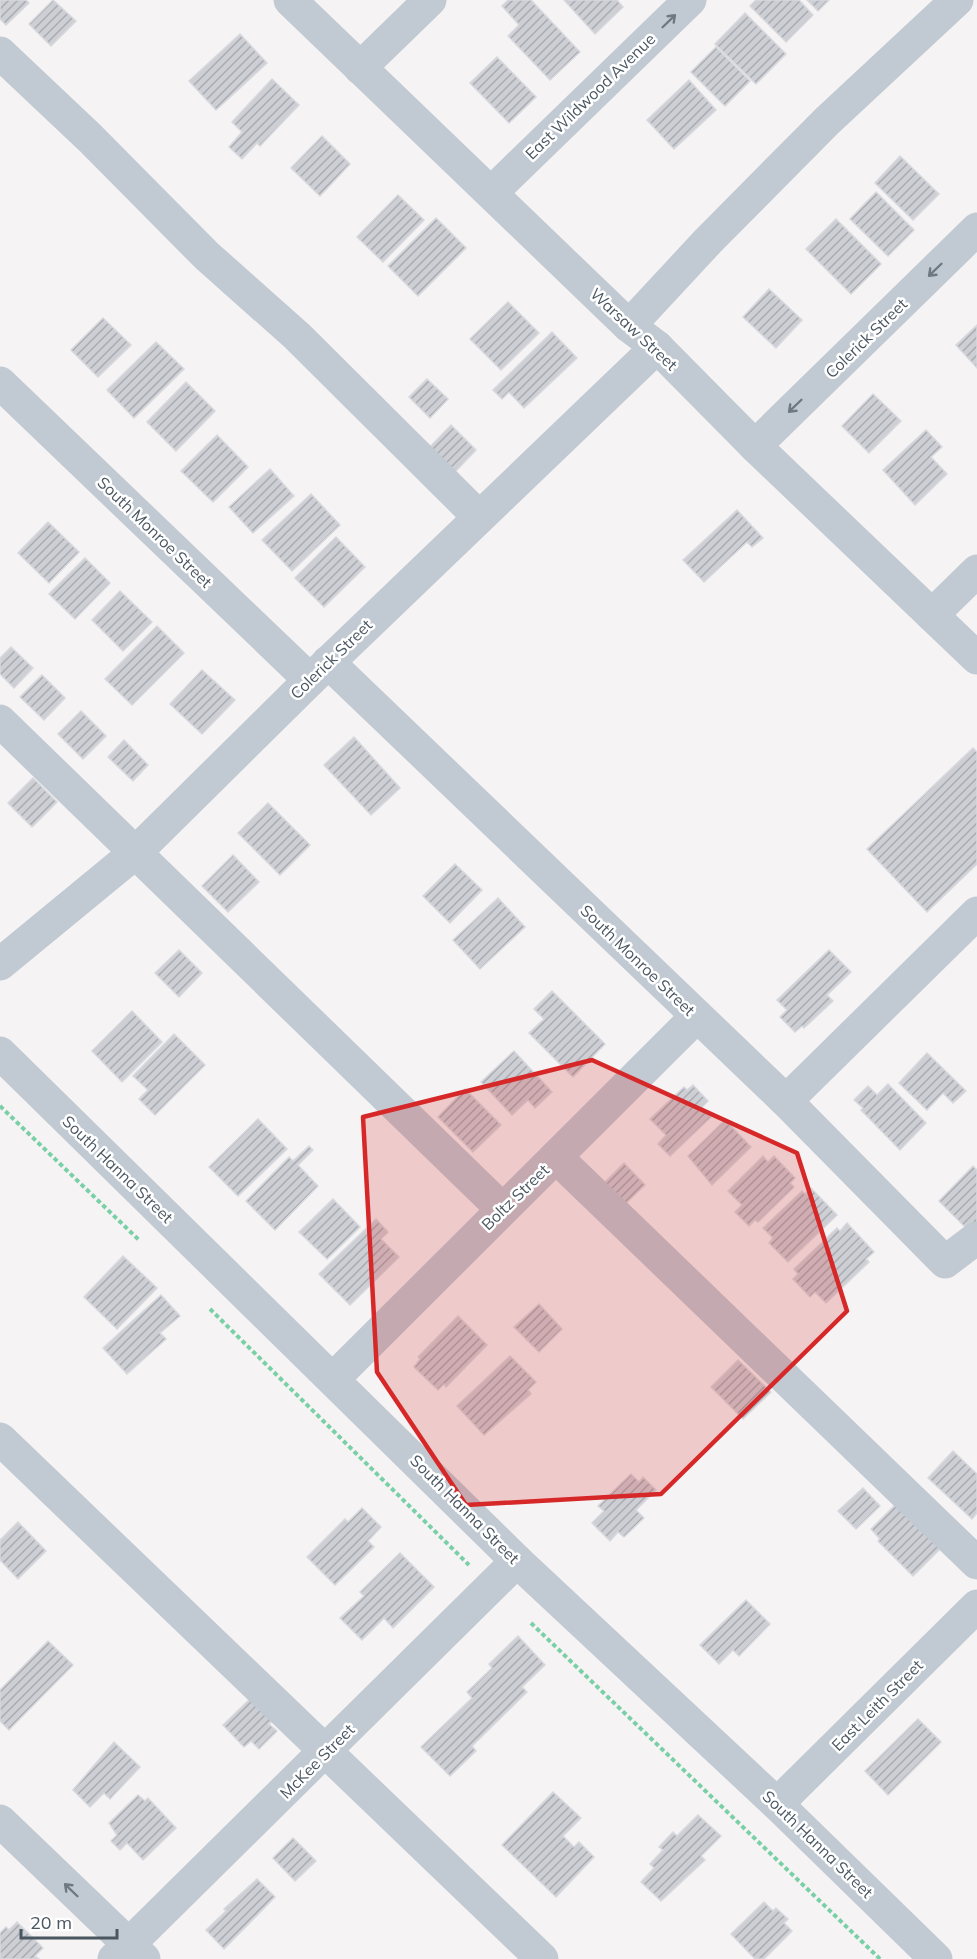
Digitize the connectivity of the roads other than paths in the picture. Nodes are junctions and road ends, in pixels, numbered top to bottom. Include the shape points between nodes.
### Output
1 (290, 0) edge
2 (430, 0) edge
3 (690, 0) edge
4 (957, 0) edge
5 (0, 53) edge
6 (360, 68) junction
7 (491, 193) junction
8 (977, 230) edge
9 (629, 326) junction
10 (657, 347) junction
11 (0, 383) edge
12 (755, 446) junction
13 (479, 517) junction
14 (977, 571) edge
15 (932, 615) junction
16 (977, 658) edge
17 (319, 671) junction
18 (0, 721) edge
19 (135, 853) junction
20 (977, 913) edge
21 (0, 964) edge
22 (697, 1016) junction
23 (0, 1053) edge
24 (786, 1101) junction
25 (556, 1157) junction
26 (502, 1209) junction
27 (977, 1238) edge
28 (333, 1378) junction
29 (0, 1439) edge
30 (517, 1561) junction
31 (977, 1563) edge
32 (977, 1606) edge
33 (326, 1752) junction
34 (777, 1804) junction
35 (0, 1821) edge
36 (129, 1954) edge
37 (542, 1959) edge
38 (936, 1959) edge

1 - 6 street, Warsaw Street
2 - 6 street
7 -> 3 street, East Wildwood Avenue
4 - 9 street via 827,120
5 - 13 street via 207,256 297,336
6 - 7 street, Warsaw Street
7 - 9 street, Warsaw Street
8 -> 12 street, Colerick Street
9 - 10 street, Warsaw Street
10 - 12 street, Warsaw Street
10 - 13 street, Colerick Street
11 - 17 street, South Monroe Street
12 - 15 street, Warsaw Street
13 - 17 street, Colerick Street
14 - 15 street
15 - 16 street, Warsaw Street
17 - 19 street, Colerick Street
17 - 22 street, South Monroe Street
18 - 19 street
19 - 21 street, Colerick Street
19 - 26 street
20 - 24 street
22 - 24 street, South Monroe Street
22 - 25 street, Boltz Street
23 - 28 street, South Hanna Street
24 - 27 street, South Monroe Street via 945,1262
25 - 26 street, Boltz Street
25 - 31 street
26 - 28 street, Boltz Street
28 - 30 street, South Hanna Street
29 - 33 street
30 - 33 street, McKee Street
30 - 34 street, South Hanna Street
32 - 34 street, East Leith Street
33 - 36 street, McKee Street
33 - 37 street
34 - 38 street, South Hanna Street
36 -> 35 street

